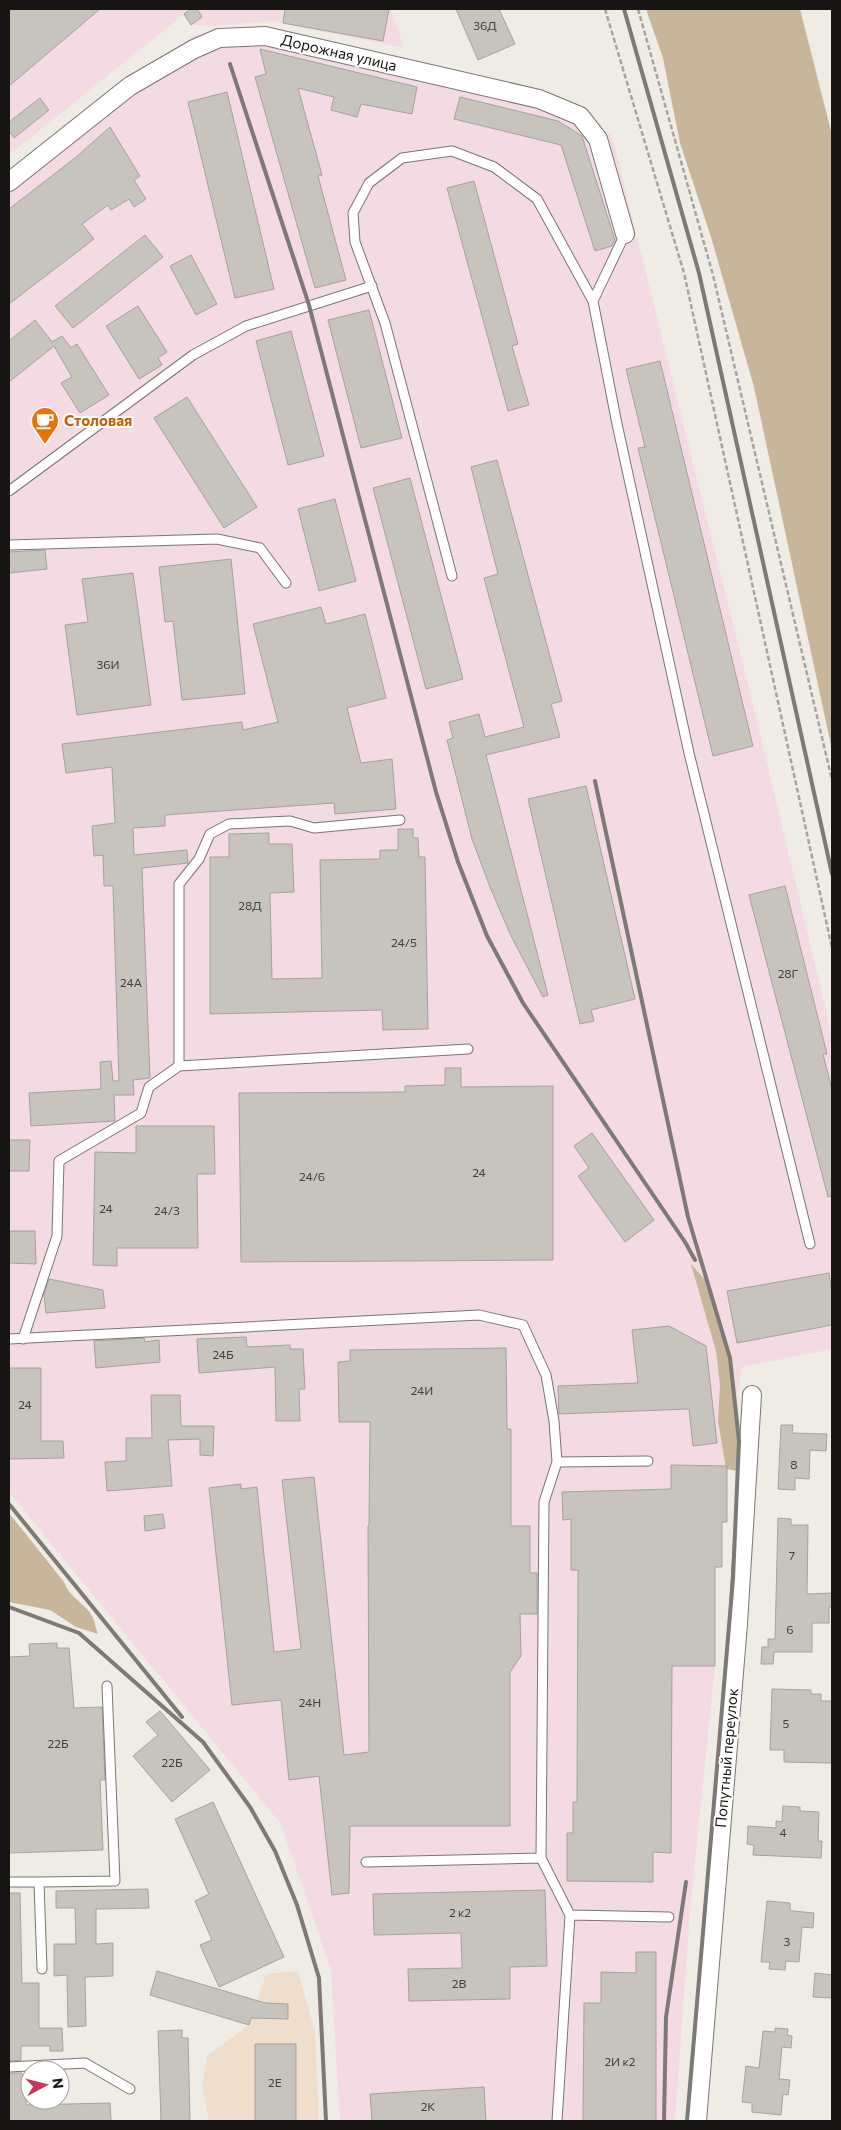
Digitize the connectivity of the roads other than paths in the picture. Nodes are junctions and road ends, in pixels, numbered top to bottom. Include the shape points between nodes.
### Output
1 (9, 182) edge
2 (625, 234) joint
3 (372, 286) junction
4 (593, 301) junction
5 (9, 491) edge
6 (9, 545) edge
7 (452, 576) dead end
8 (286, 583) dead end
9 (400, 820) dead end
10 (468, 1049) dead end
11 (179, 1066) junction
12 (810, 1244) dead end
13 (23, 1339) junction
14 (9, 1340) edge
15 (752, 1395) dead end
16 (648, 1461) dead end
17 (557, 1462) junction
18 (107, 1686) dead end
19 (541, 1858) junction
20 (366, 1862) dead end
21 (9, 1882) edge
22 (38, 1882) junction
23 (570, 1915) junction
24 (669, 1917) dead end
25 (42, 1969) dead end
26 (9, 2067) edge
27 (130, 2089) dead end
28 (557, 2121) edge
29 (696, 2121) edge

1 - 2 street, Дорожная улица via 130,86 194,49 219,38 264,36 539,99 580,116 598,139
2 - 4 lane
3 - 4 lane via 355,242 352,213 369,183 402,158 452,151 494,167 537,199
3 - 5 lane via 246,326 193,355
3 - 7 lane via 385,323
4 - 12 lane via 689,753
6 - 8 lane via 217,539 260,548
9 - 11 lane via 314,828 290,821 229,824 210,834 199,859 179,884
10 - 11 lane
11 - 13 lane via 149,1087 141,1113 59,1161 57,1236
13 - 14 lane
13 - 17 lane via 479,1316 523,1325 546,1375
15 - 29 street, Попутный переулок via 738,1624
16 - 17 lane
17 - 19 lane via 544,1502
18 - 22 lane via 115,1881
19 - 20 lane
19 - 23 lane
21 - 22 lane
22 - 25 lane
23 - 24 lane
23 - 28 lane
26 - 27 lane via 85,2063

